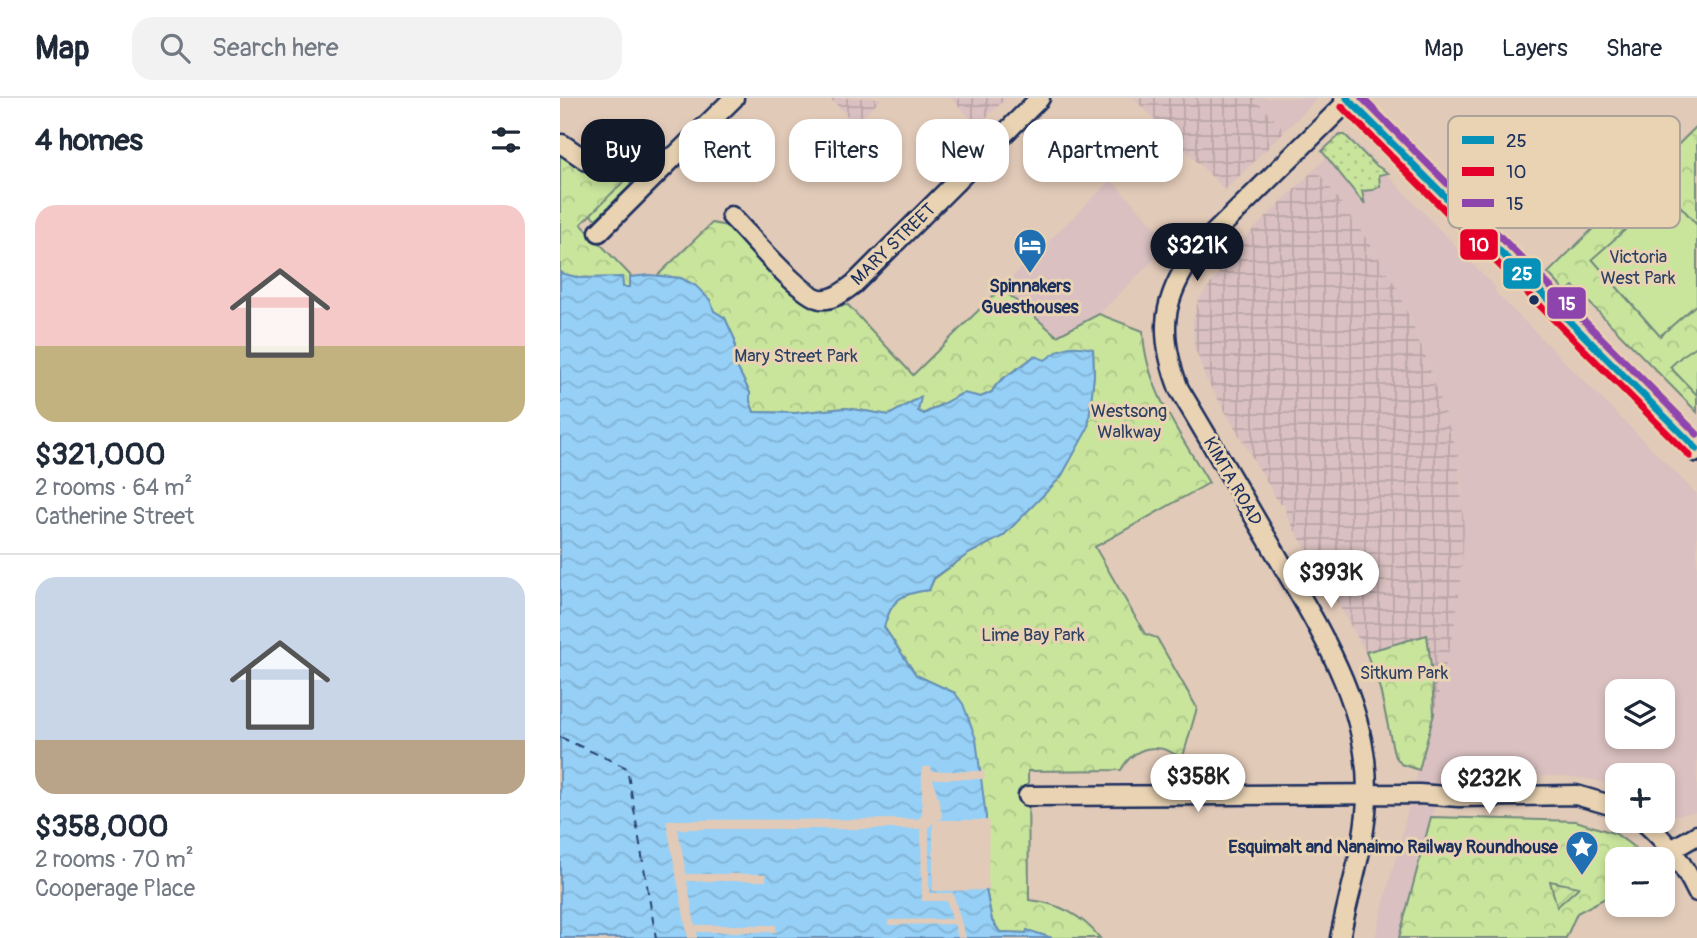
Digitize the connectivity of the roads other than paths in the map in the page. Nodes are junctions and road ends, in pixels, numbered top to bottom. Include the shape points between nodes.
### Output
1 (734, 98) edge
2 (1040, 98) edge
3 (1350, 99) edge
4 (562, 144) dead end
5 (675, 156) junction
6 (1448, 198) edge
7 (731, 216) dead end
8 (1478, 228) edge
9 (599, 232) dead end
10 (1697, 449) edge
11 (1368, 794) junction
12 (1028, 796) dead end
13 (1605, 803) edge
14 (1656, 833) edge
15 (1697, 835) edge
16 (1671, 847) edge
17 (1675, 848) edge
18 (1675, 853) edge
19 (1697, 892) edge
20 (1340, 938) edge

1 - 5 street
2 - 7 street, MARY STREET via 854,284 832,299 818,299 800,287
3 - 6 main road
3 - 11 street, KIMTA ROAD via 1198,250 1179,274 1165,328 1179,390 1339,666 1361,731
4 - 5 street via 587,160 614,168 636,169
5 - 9 street
8 - 10 main road
11 - 12 street
11 - 13 street via 1577,795
11 - 20 street, KIMTA ROAD
14 - 16 street
15 - 17 street
18 - 19 street

